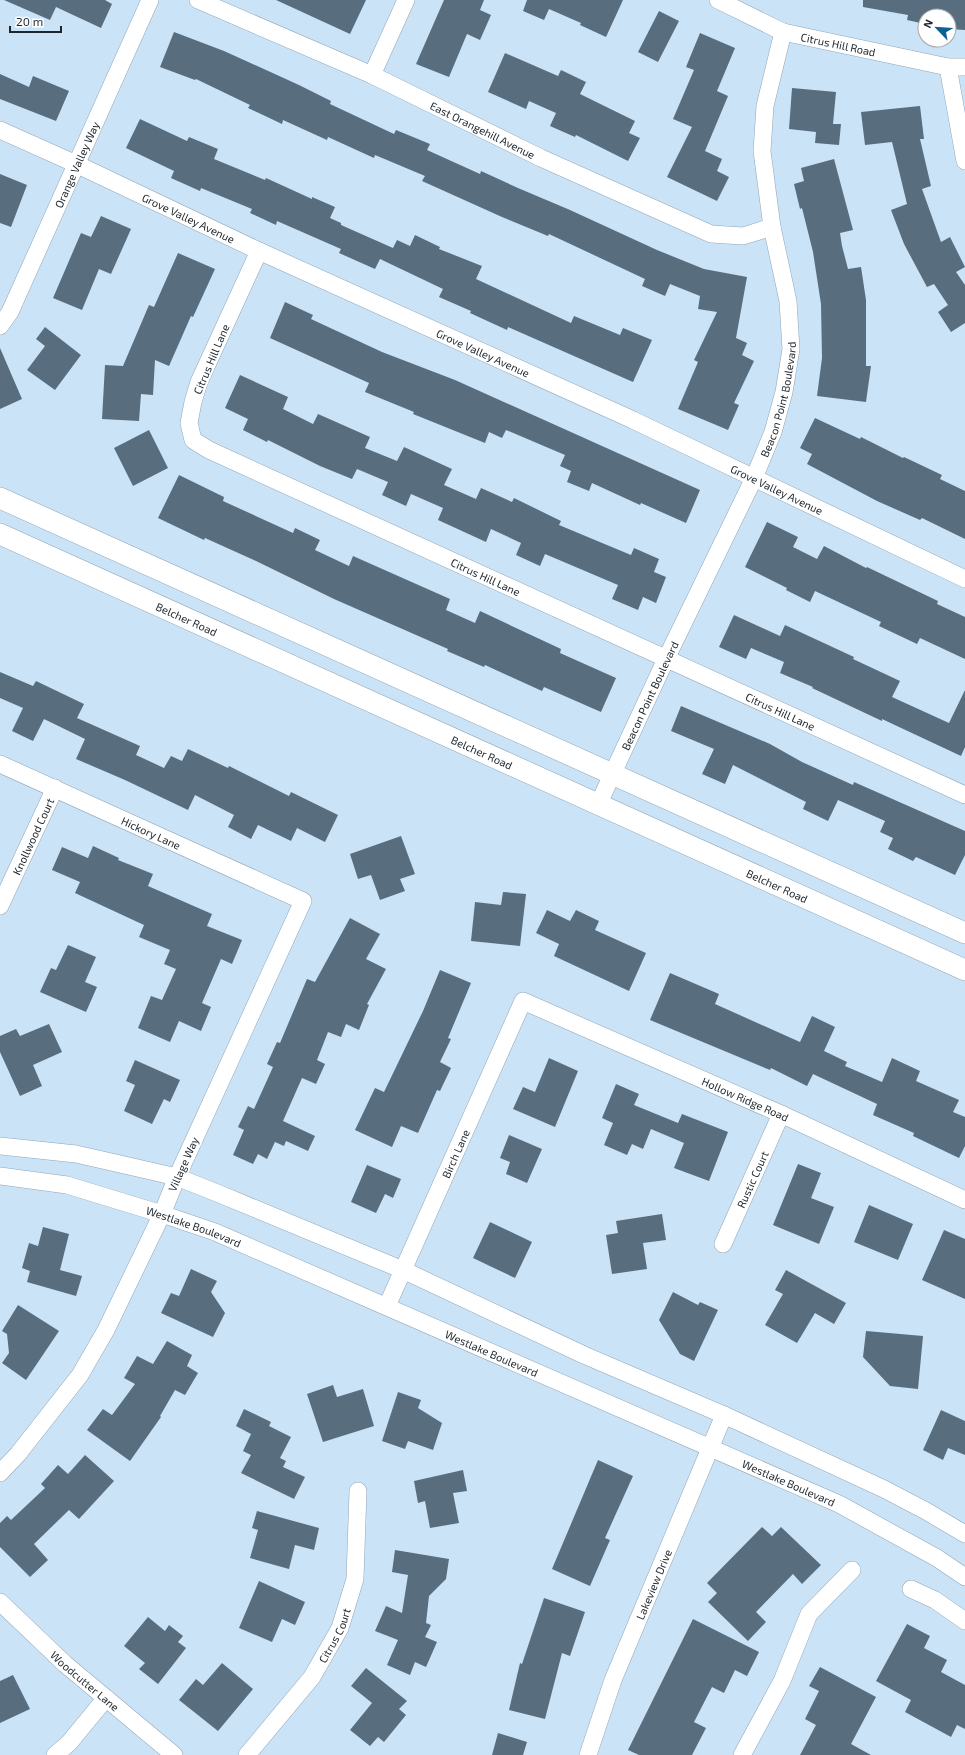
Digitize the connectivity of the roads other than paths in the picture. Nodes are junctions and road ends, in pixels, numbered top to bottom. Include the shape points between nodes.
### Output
1 (150, 0) edge
2 (198, 0) edge
3 (406, 0) edge
4 (718, 0) edge
5 (783, 32) junction
6 (948, 67) junction
7 (965, 67) edge
8 (372, 75) junction
9 (0, 130) edge
10 (965, 161) edge
11 (76, 164) junction
12 (772, 227) junction
13 (259, 251) junction
14 (0, 326) edge
15 (754, 478) junction
16 (0, 498) edge
17 (0, 534) edge
18 (965, 579) edge
19 (666, 659) junction
20 (0, 764) edge
21 (613, 775) junction
22 (55, 788) junction
23 (965, 795) edge
24 (598, 805) junction
25 (303, 901) joint
26 (0, 906) edge
27 (965, 933) edge
28 (965, 970) edge
29 (524, 1001) joint
30 (781, 1114) junction
31 (0, 1146) edge
32 (0, 1176) edge
33 (177, 1177) junction
34 (965, 1200) edge
35 (162, 1214) junction
36 (723, 1244) dead end
37 (403, 1270) junction
38 (387, 1306) junction
39 (724, 1415) junction
40 (709, 1447) junction
41 (0, 1473) edge
42 (358, 1491) dead end
43 (965, 1534) edge
44 (852, 1570) dead end
45 (965, 1577) edge
46 (911, 1589) dead end
47 (0, 1602) edge
48 (965, 1621) edge
49 (106, 1698) junction
50 (591, 1754) edge
51 (55, 1755) edge
52 (174, 1755) edge
53 (247, 1755) edge
54 (742, 1755) edge

1 - 11 street, Orange Valley Way
2 - 8 street, East Orangehill Avenue
3 - 8 street
4 - 5 street, Citrus Hill Road
5 - 6 street, Citrus Hill Road
5 - 12 street, Beacon Point Boulevard via 765,106 762,151
6 - 7 street, Citrus Hill Road
6 - 10 street
8 - 12 street, East Orangehill Avenue via 541,158 711,234 743,236
9 - 11 street, Grove Valley Avenue
11 - 13 street, Grove Valley Avenue
11 - 14 street, Orange Valley Way via 10,312
12 - 15 street, Beacon Point Boulevard via 788,301 791,349 784,392 773,432
13 - 15 street, Grove Valley Avenue via 626,417
13 - 19 street, Citrus Hill Lane via 199,382 189,423 193,440 216,454
15 - 18 street, Grove Valley Avenue
15 - 19 street, Beacon Point Boulevard
16 - 21 main road
17 - 24 main road, Belcher Road
19 - 21 street, Beacon Point Boulevard
19 - 23 street, Citrus Hill Lane
20 - 22 street, Hickory Lane
21 - 24 street, Beacon Point Boulevard
21 - 27 main road
22 - 25 street, Hickory Lane
22 - 26 street, Knollwood Court
24 - 28 main road, Belcher Road
25 - 33 street, Village Way
29 - 30 street, Hollow Ridge Road
29 - 37 street, Birch Lane
30 - 34 street, Hollow Ridge Road
30 - 36 street, Rustic Court
31 - 33 street via 76,1154
32 - 35 street, Westlake Boulevard via 67,1185
33 - 35 street, Village Way
33 - 37 street
35 - 38 street, Westlake Boulevard via 215,1232
35 - 41 street, Village Way via 106,1330 80,1375
37 - 38 street, Birch Lane
37 - 39 street via 584,1354
38 - 40 street, Westlake Boulevard
39 - 40 street, Lakeview Drive
39 - 43 street via 884,1489
40 - 45 street, Westlake Boulevard via 839,1504 937,1558
40 - 50 street, Lakeview Drive via 613,1680
42 - 53 street, Citrus Court via 355,1578 340,1628 312,1677
44 - 54 street via 808,1614 782,1681
46 - 48 street via 935,1600
47 - 49 street, Woodcutter Lane via 65,1664
49 - 51 street via 69,1743
49 - 52 street, Woodcutter Lane

